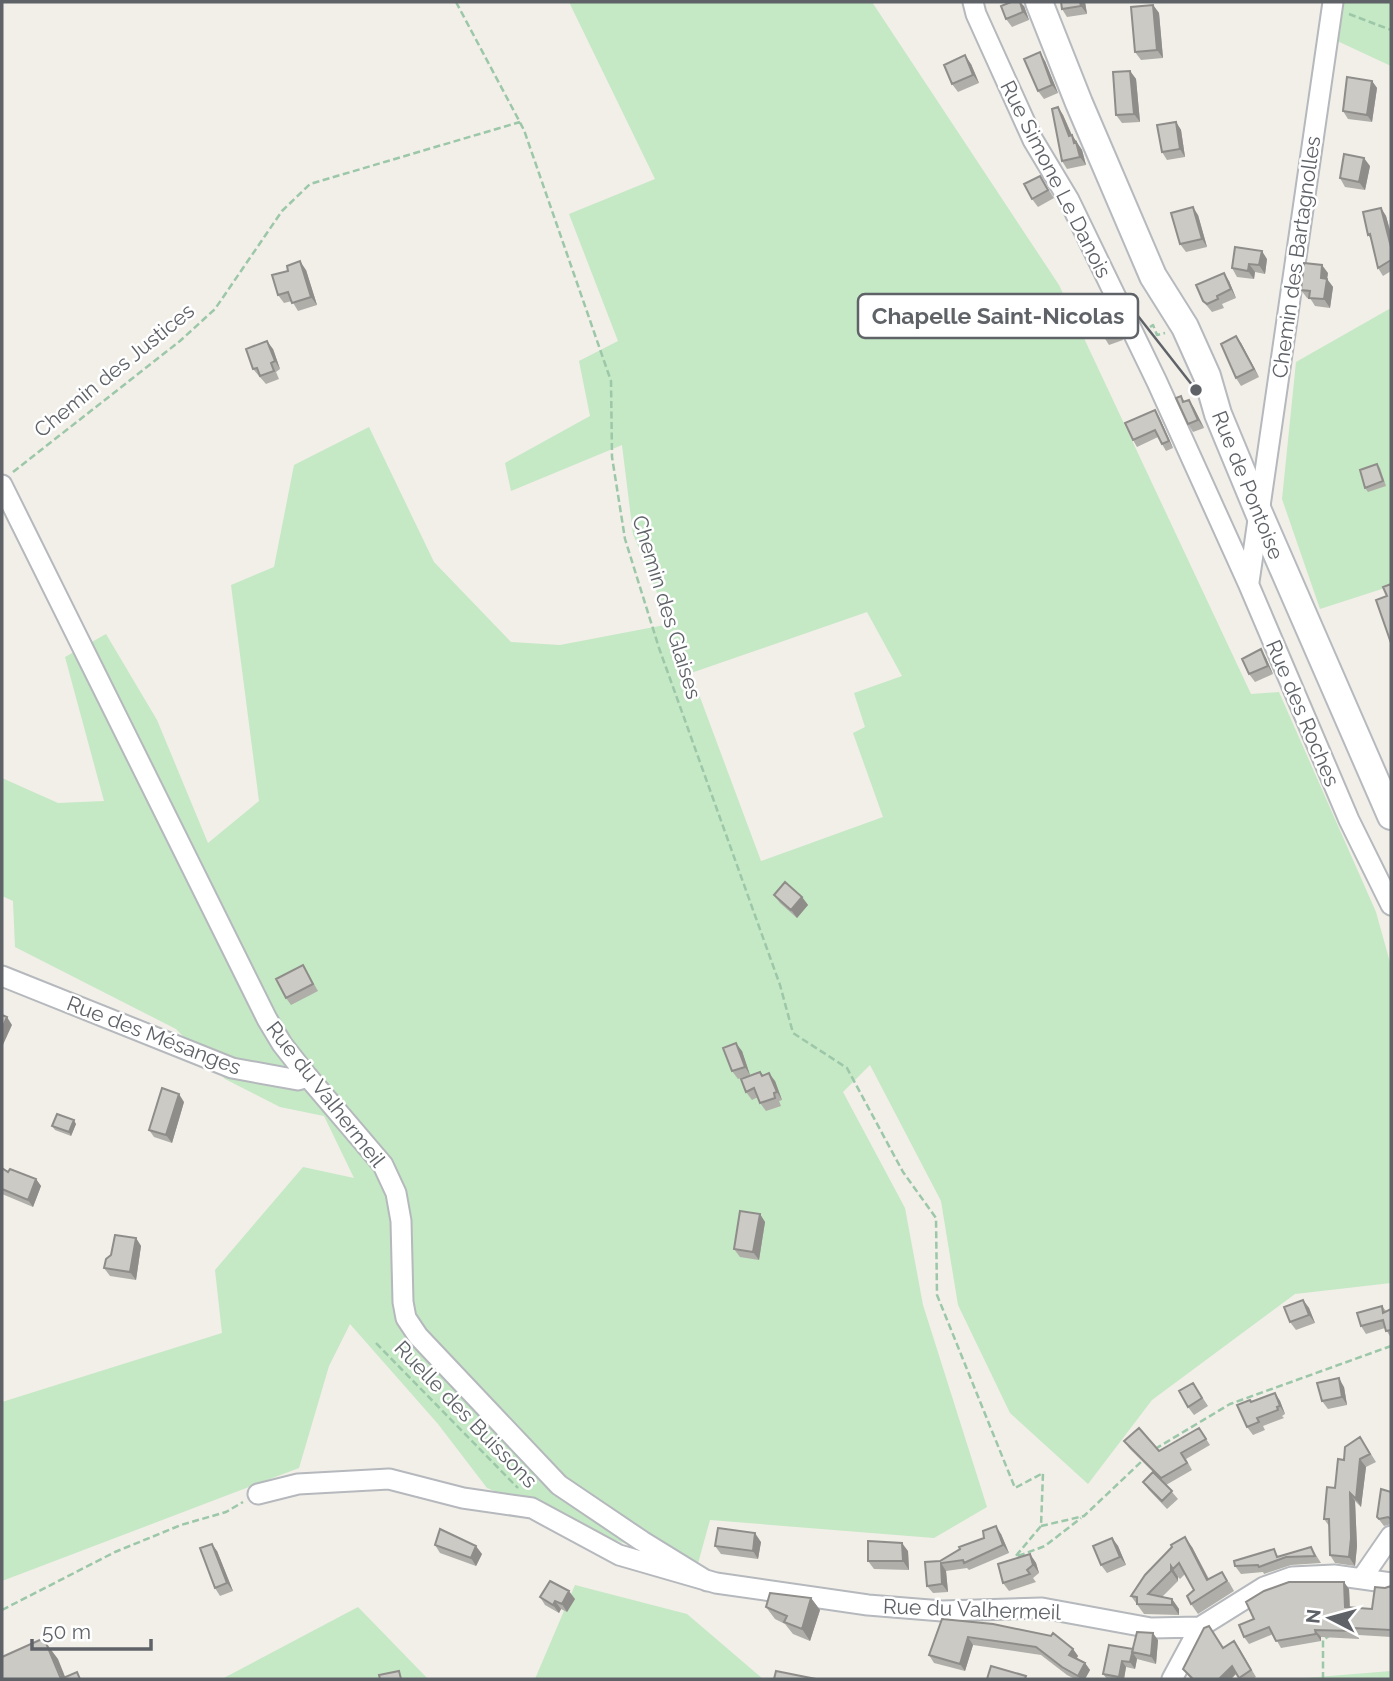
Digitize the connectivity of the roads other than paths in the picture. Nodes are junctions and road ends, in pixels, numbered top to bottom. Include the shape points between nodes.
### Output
1 (973, 2) edge
2 (1039, 2) edge
3 (1332, 4) edge
4 (7, 479) edge
5 (1259, 513) junction
6 (1248, 583) junction
7 (1391, 816) edge
8 (1391, 905) edge
9 (2, 976) edge
10 (308, 1077) junction
11 (258, 1494) road end
12 (1391, 1536) edge
13 (1362, 1578) junction
14 (707, 1581) junction
15 (1391, 1583) edge
16 (1200, 1627) junction
17 (1172, 1679) edge

1 - 6 street, Rue Simone Le Danois via 1033,140 1069,200 1152,370
2 - 5 main road, Rue de Pontoise via 1153,276 1203,367
3 - 5 street, Chemin des Bartagnolles
4 - 10 street, Rue du Valhermeil via 267,1019
5 - 6 street
5 - 7 main road, Rue de Pontoise
6 - 8 street, Rue des Roches via 1349,820
9 - 10 street, Rue des Mésanges via 232,1068 298,1080
10 - 14 street, Rue du Valhermeil via 383,1165 396,1192 403,1302 406,1318 418,1336 559,1485
11 - 14 street, Rue du Valhermeil via 298,1484 389,1479 463,1498 532,1508 619,1555
12 - 13 street
13 - 15 street
13 - 16 street via 1292,1577 1264,1587
14 - 16 street, Rue du Valhermeil via 868,1605 942,1611 1042,1608 1151,1628
16 - 17 street

